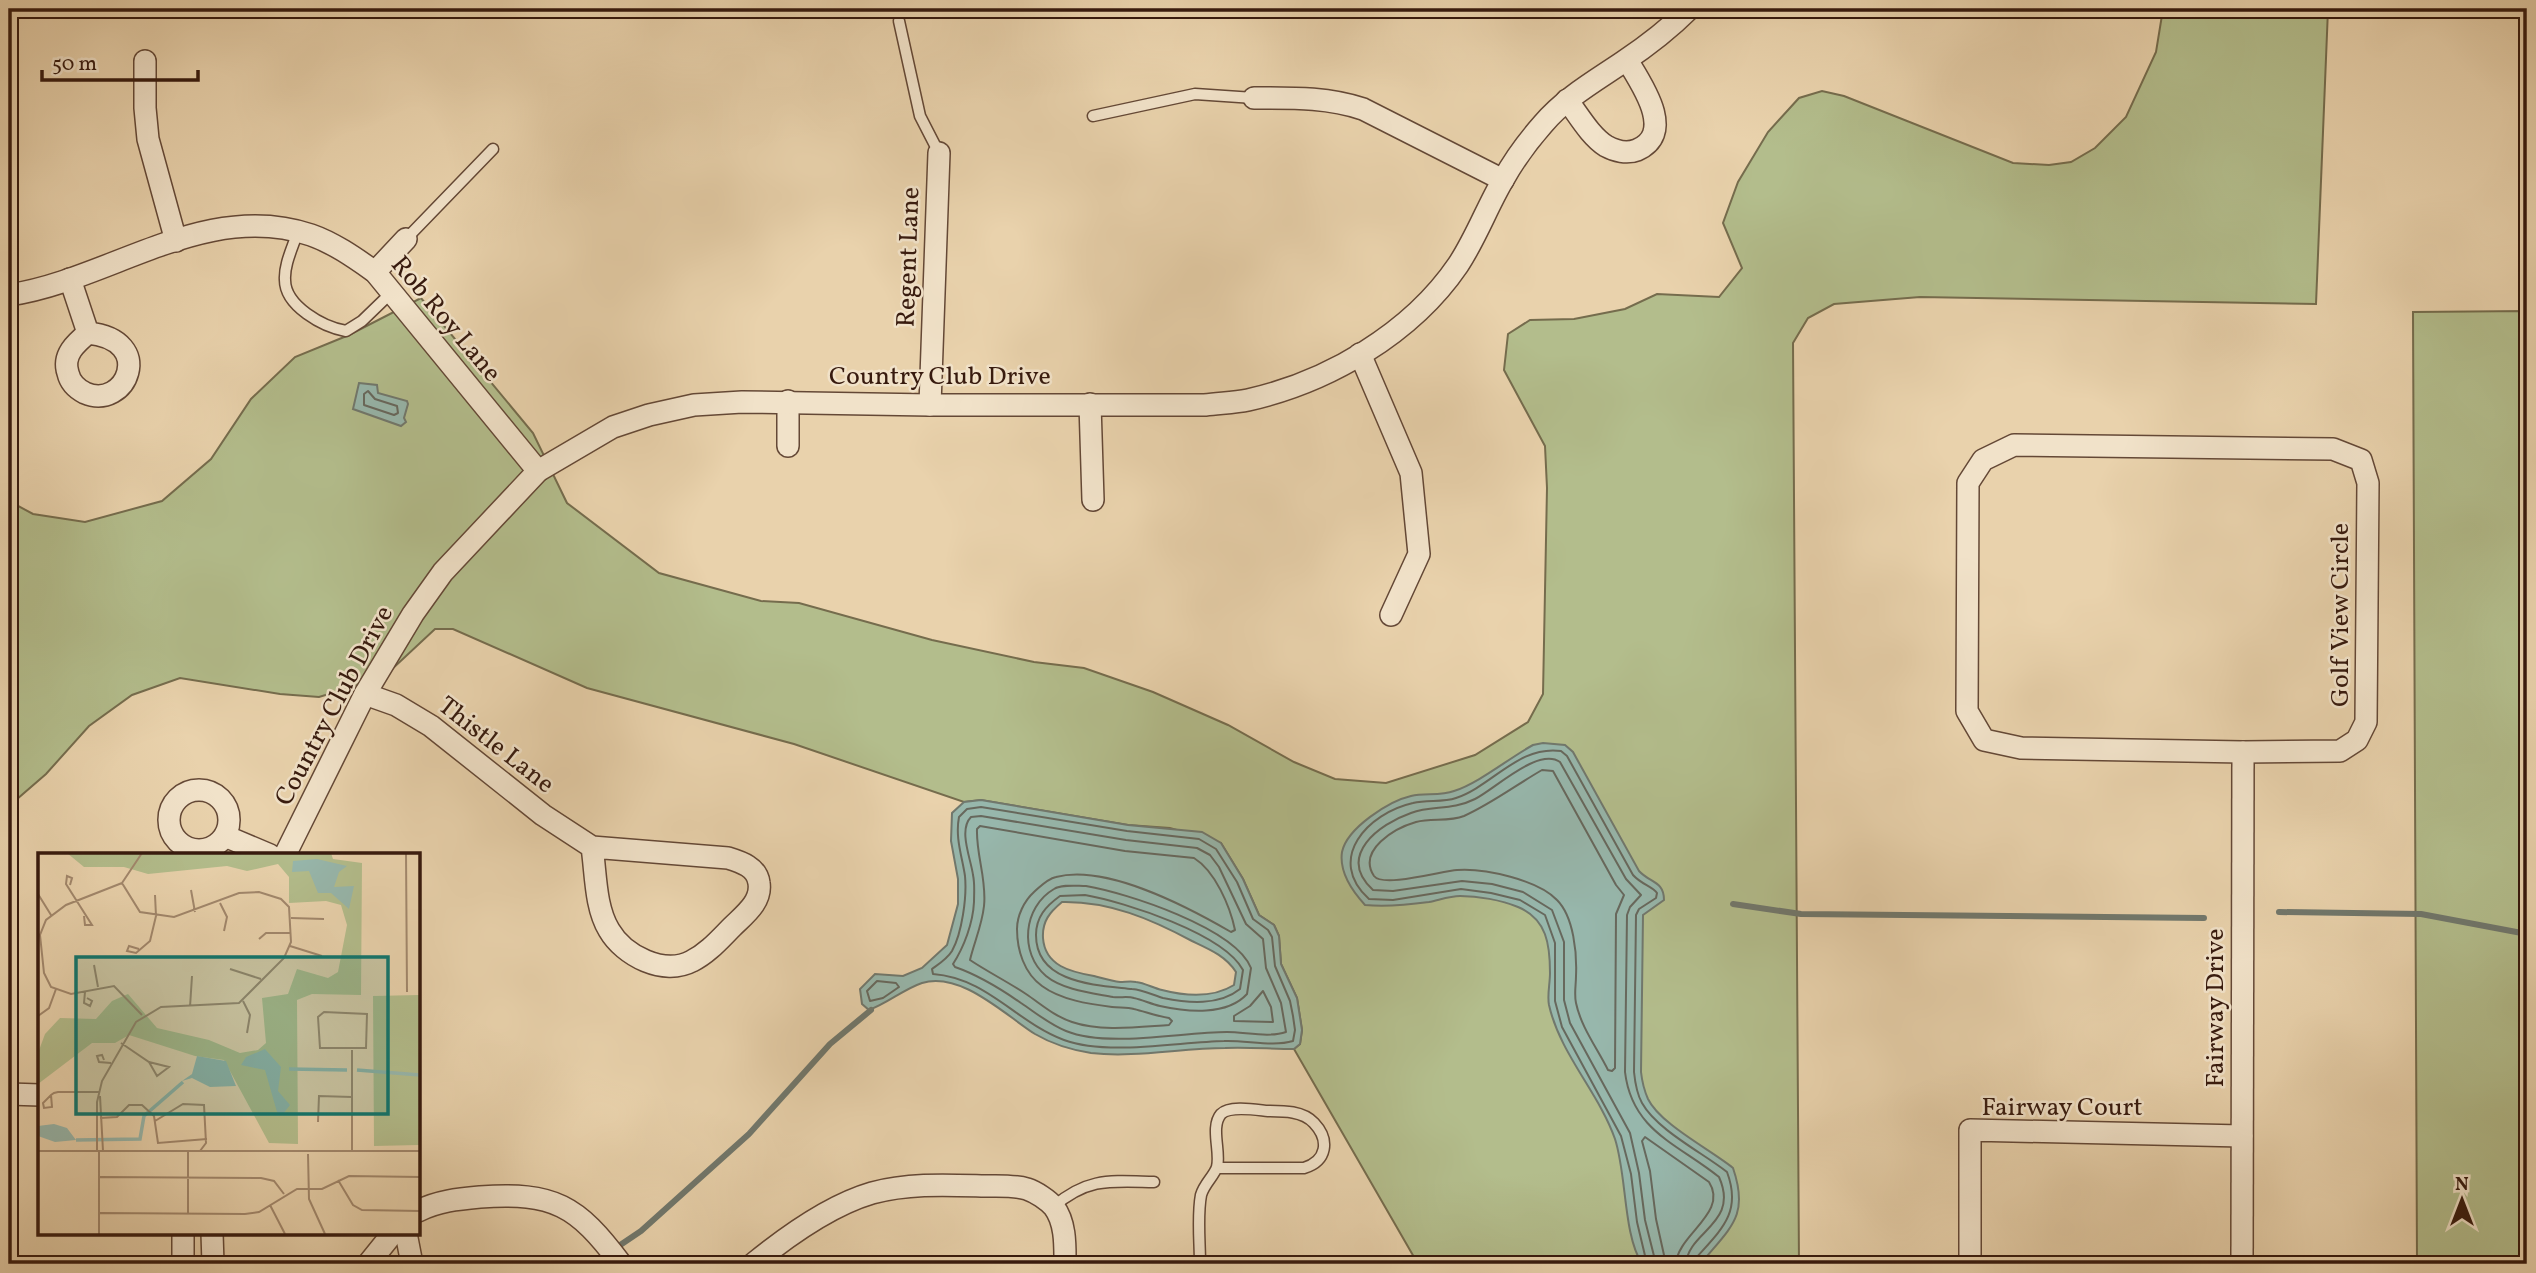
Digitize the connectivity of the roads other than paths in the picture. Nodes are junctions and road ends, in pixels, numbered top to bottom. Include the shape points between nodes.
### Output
1 (1689, 9) edge
2 (899, 22) dead end
3 (1627, 60) junction
4 (145, 61) dead end
5 (1254, 98) joint
6 (1567, 100) junction
7 (1093, 116) dead end
8 (493, 149) dead end
9 (939, 153) joint
10 (1503, 180) junction
11 (298, 231) junction
12 (406, 239) joint
13 (176, 241) junction
14 (375, 272) junction
15 (70, 279) junction
16 (392, 292) junction
17 (9, 295) edge
18 (88, 333) dead end
19 (1360, 354) junction
20 (788, 401) junction
21 (1090, 404) junction
22 (930, 405) junction
23 (788, 446) dead end
24 (538, 471) junction
25 (1093, 500) dead end
26 (1391, 615) dead end
27 (365, 694) junction
28 (2243, 752) junction
29 (225, 836) dead end
30 (592, 847) junction
31 (265, 853) edge
32 (286, 853) edge
33 (9, 1094) edge
34 (38, 1095) edge
35 (2242, 1136) junction
36 (1217, 1168) junction
37 (1154, 1182) dead end
38 (1054, 1207) junction
39 (420, 1210) edge
40 (183, 1234) edge
41 (212, 1234) edge
42 (392, 1234) edge
43 (405, 1234) edge
44 (183, 1264) edge
45 (213, 1264) edge
46 (368, 1264) edge
47 (412, 1264) edge
48 (620, 1264) edge
49 (753, 1264) edge
50 (1065, 1264) edge
51 (1200, 1264) edge
52 (1970, 1264) edge
53 (2242, 1264) edge

1 - 3 street, Country Club Drive
2 - 9 lane via 920,116
3 - 6 street, Country Club Drive
3 - 6 street via 1654,111 1656,126 1645,146 1620,152 1605,145
4 - 13 street via 148,139
5 - 7 lane via 1195,94
5 - 10 street via 1340,101
6 - 10 street, Country Club Drive via 1528,142
8 - 12 lane
9 - 22 street, Regent Lane
10 - 19 street, Country Club Drive via 1458,265 1431,298 1405,323
11 - 13 street, Rob Roy Lane via 255,225 226,227
11 - 14 street, Rob Roy Lane via 341,249
11 - 16 lane via 286,270 286,288 297,304 332,329 346,331
12 - 14 street
13 - 15 street, Rob Roy Lane
14 - 16 street, Rob Roy Lane
15 - 17 street, Rob Roy Lane
15 - 18 street
16 - 24 street, Rob Roy Lane
19 - 21 street, Country Club Drive via 1323,374 1246,400 1205,405
19 - 26 street via 1411,473 1419,554
20 - 22 street, Country Club Drive
20 - 23 street
20 - 24 street, Country Club Drive via 695,405 649,415 613,427
21 - 22 street, Country Club Drive
21 - 25 street
24 - 27 street, Country Club Drive via 443,572
27 - 30 street, Thistle Lane via 396,705 431,726
27 - 32 street, Country Club Drive
28 - 28 street, Golf View Circle via 2340,751 2357,740 2366,722 2368,483 2361,460 2333,449 2014,444 1983,460 1968,483 1967,711 1984,740 2021,748
28 - 35 street, Fairway Drive
29 - 31 street
30 - 30 street, Thistle Lane via 728,858 754,871 759,892 748,911 706,952 690,962 660,965 625,949 610,933 601,915
33 - 34 street
35 - 52 street, Fairway Court via 1970,1130
35 - 53 street, Fairway Drive
36 - 36 lane via 1304,1168 1321,1157 1323,1139 1310,1118 1298,1113 1226,1111 1217,1123
36 - 51 lane via 1201,1194
37 - 38 lane via 1085,1186
38 - 49 street via 1029,1189 1013,1187 945,1185 871,1194 779,1242
38 - 50 street via 1064,1234
39 - 48 street via 454,1199 536,1197 566,1207 581,1218
40 - 44 street
41 - 45 street
42 - 46 street
43 - 47 street

